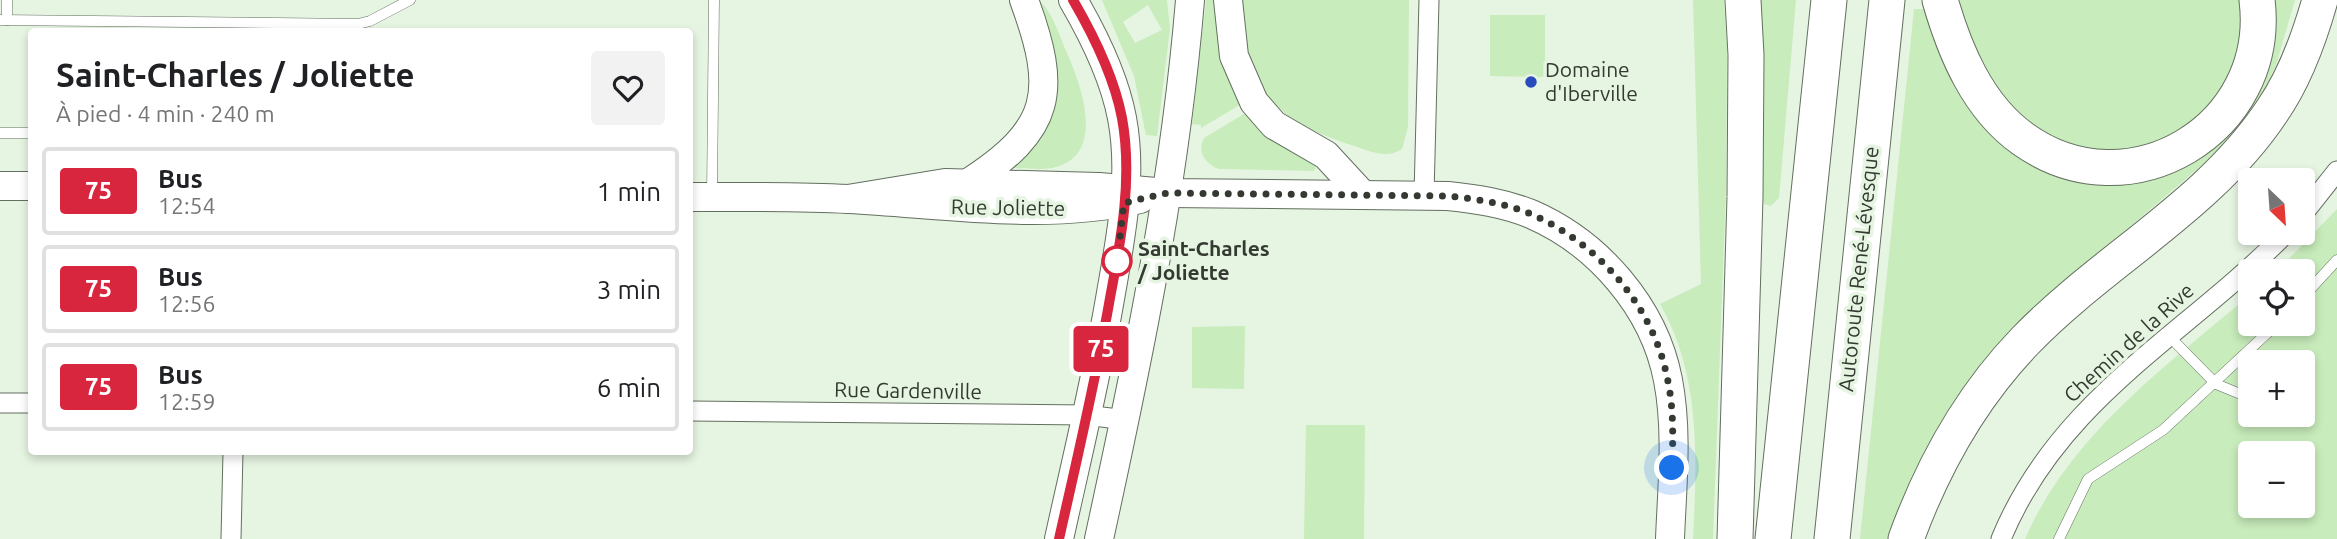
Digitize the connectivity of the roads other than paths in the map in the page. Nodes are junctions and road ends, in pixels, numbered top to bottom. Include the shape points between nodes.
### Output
1 (7, 0) edge
2 (410, 0) edge
3 (714, 0) edge
4 (1024, 0) edge
5 (1073, 0) edge
6 (1190, 0) edge
7 (1228, 0) edge
8 (1429, 0) edge
9 (1743, 0) edge
10 (1829, 0) edge
11 (1887, 0) edge
12 (1940, 0) edge
13 (2257, 0) edge
14 (2320, 0) edge
15 (3, 20) edge
16 (195, 27) edge
17 (255, 27) edge
18 (0, 133) edge
19 (28, 133) edge
20 (2337, 172) edge
21 (968, 183) junction
22 (0, 186) edge
23 (28, 186) edge
24 (1167, 193) junction
25 (1362, 194) junction
26 (1424, 195) junction
27 (1125, 196) junction
28 (701, 197) edge
29 (848, 199) junction
30 (2315, 199) edge
31 (2272, 245) edge
32 (2337, 260) edge
33 (2315, 284) edge
34 (2168, 335) junction
35 (2265, 336) edge
36 (2216, 384) junction
37 (2238, 393) edge
38 (0, 403) edge
39 (28, 403) edge
40 (693, 411) edge
41 (1086, 415) junction
42 (1126, 421) junction
43 (233, 455) edge
44 (231, 539) edge
45 (1059, 539) edge
46 (1099, 539) edge
47 (1670, 539) edge
48 (1735, 539) edge
49 (1773, 539) edge
50 (1832, 539) edge
51 (1906, 539) edge
52 (2001, 539) edge
53 (2059, 539) edge

1 - 15 lane
2 - 17 lane via 364,23
3 - 28 lane
4 - 21 street via 1044,63 1039,111 1016,148
5 - 27 street via 1101,54 1119,104
6 - 24 street
7 - 25 street via 1234,56 1254,102 1274,125 1326,155
8 - 26 street
9 - 48 highway via 1747,77
10 - 49 highway
11 - 50 highway, Autoroute René-Lévesque
12 - 13 highway via 1960,57 2001,121 2049,155 2108,169 2164,158 2194,142 2220,120 2237,97 2253,61
14 - 51 highway via 2291,80 2251,141 2203,189 2062,306 2007,360 1953,436
15 - 16 lane
16 - 17 lane
18 - 19 lane
20 - 30 street
21 - 27 street, Rue Joliette
21 - 29 street, Rue Joliette
22 - 23 street
24 - 25 street, Rue Joliette
24 - 27 street, Rue Joliette
24 - 42 street
25 - 26 street, Rue Joliette
26 - 47 street, Rue Joliette via 1486,201 1530,214 1579,242 1626,289 1653,333 1669,387 1673,447
27 - 29 street, Rue Joliette via 1091,209 944,208
27 - 41 street via 1104,334
28 - 29 street, Rue Joliette
31 - 34 street, Chemin de la Rive
32 - 33 lane
34 - 36 lane
34 - 52 street, Chemin de la Rive via 2113,382 2065,434 2029,482
35 - 36 lane
36 - 37 lane
36 - 53 lane via 2163,430 2088,479
38 - 39 street
40 - 41 street, Rue Gardenville
41 - 42 street, Rue Gardenville
41 - 45 street
42 - 46 street
43 - 44 street

